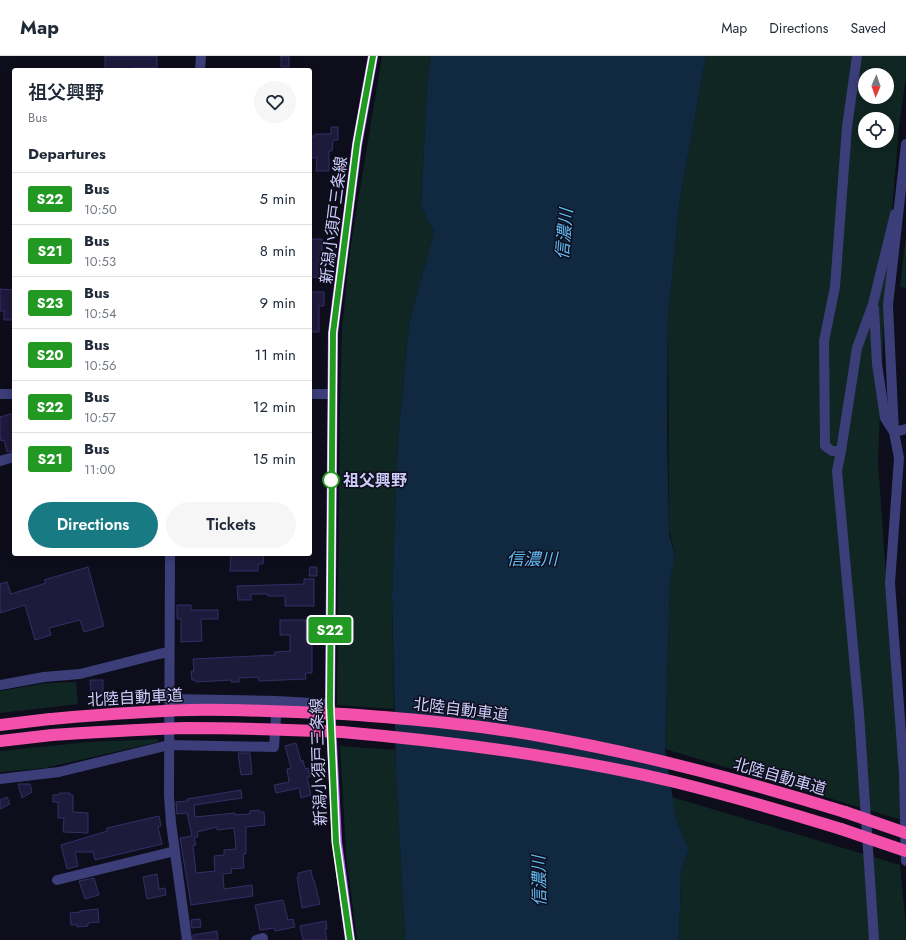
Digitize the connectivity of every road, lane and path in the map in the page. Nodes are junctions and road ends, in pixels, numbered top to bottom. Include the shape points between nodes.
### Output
1 (201, 56) edge
2 (373, 56) edge
3 (857, 56) edge
4 (200, 68) edge
5 (906, 144) edge
6 (899, 201) junction
7 (874, 304) junction
8 (0, 394) edge
9 (12, 394) edge
10 (312, 394) edge
11 (332, 394) junction
12 (906, 429) edge
13 (894, 432) junction
14 (841, 451) junction
15 (12, 458) edge
16 (0, 461) edge
17 (170, 556) edge
18 (169, 652) junction
19 (0, 685) edge
20 (169, 699) junction
21 (277, 701) junction
22 (330, 704) junction
23 (0, 725) edge
24 (0, 741) edge
25 (169, 745) junction
26 (0, 779) edge
27 (906, 833) edge
28 (175, 851) junction
29 (906, 851) edge
30 (906, 861) edge
31 (57, 880) dead end
32 (187, 940) edge
33 (350, 940) edge
34 (874, 940) edge

1 - 4 street
2 - 11 main road, 新潟小須戸三条線 via 357,144 333,333
3 - 14 street via 847,127 835,287 824,341 825,446 832,451
5 - 6 street
6 - 7 street
6 - 13 street via 888,305
7 - 13 street via 877,364 885,418
7 - 14 street via 857,348
8 - 9 street
10 - 11 street
11 - 22 main road, 新潟小須戸三条線
12 - 13 street
13 - 30 street via 898,458 890,583 904,774
14 - 34 street via 837,471 859,713
15 - 16 street
17 - 18 street
18 - 19 street via 80,674
18 - 20 street
20 - 21 street
20 - 25 street
21 - 22 street
21 - 25 street via 274,747
22 - 33 main road, 新潟小須戸三条線 via 336,842
23 - 27 highway, 北陸自動車道, bridge via 120,713 264,710 396,718 482,727 550,737 674,763 795,797
24 - 29 highway, 北陸自動車道, bridge via 52,735 189,728 262,729 411,738 558,759 681,784 782,811
25 - 26 street via 59,772
25 - 28 street via 169,796
28 - 31 street
28 - 32 street

